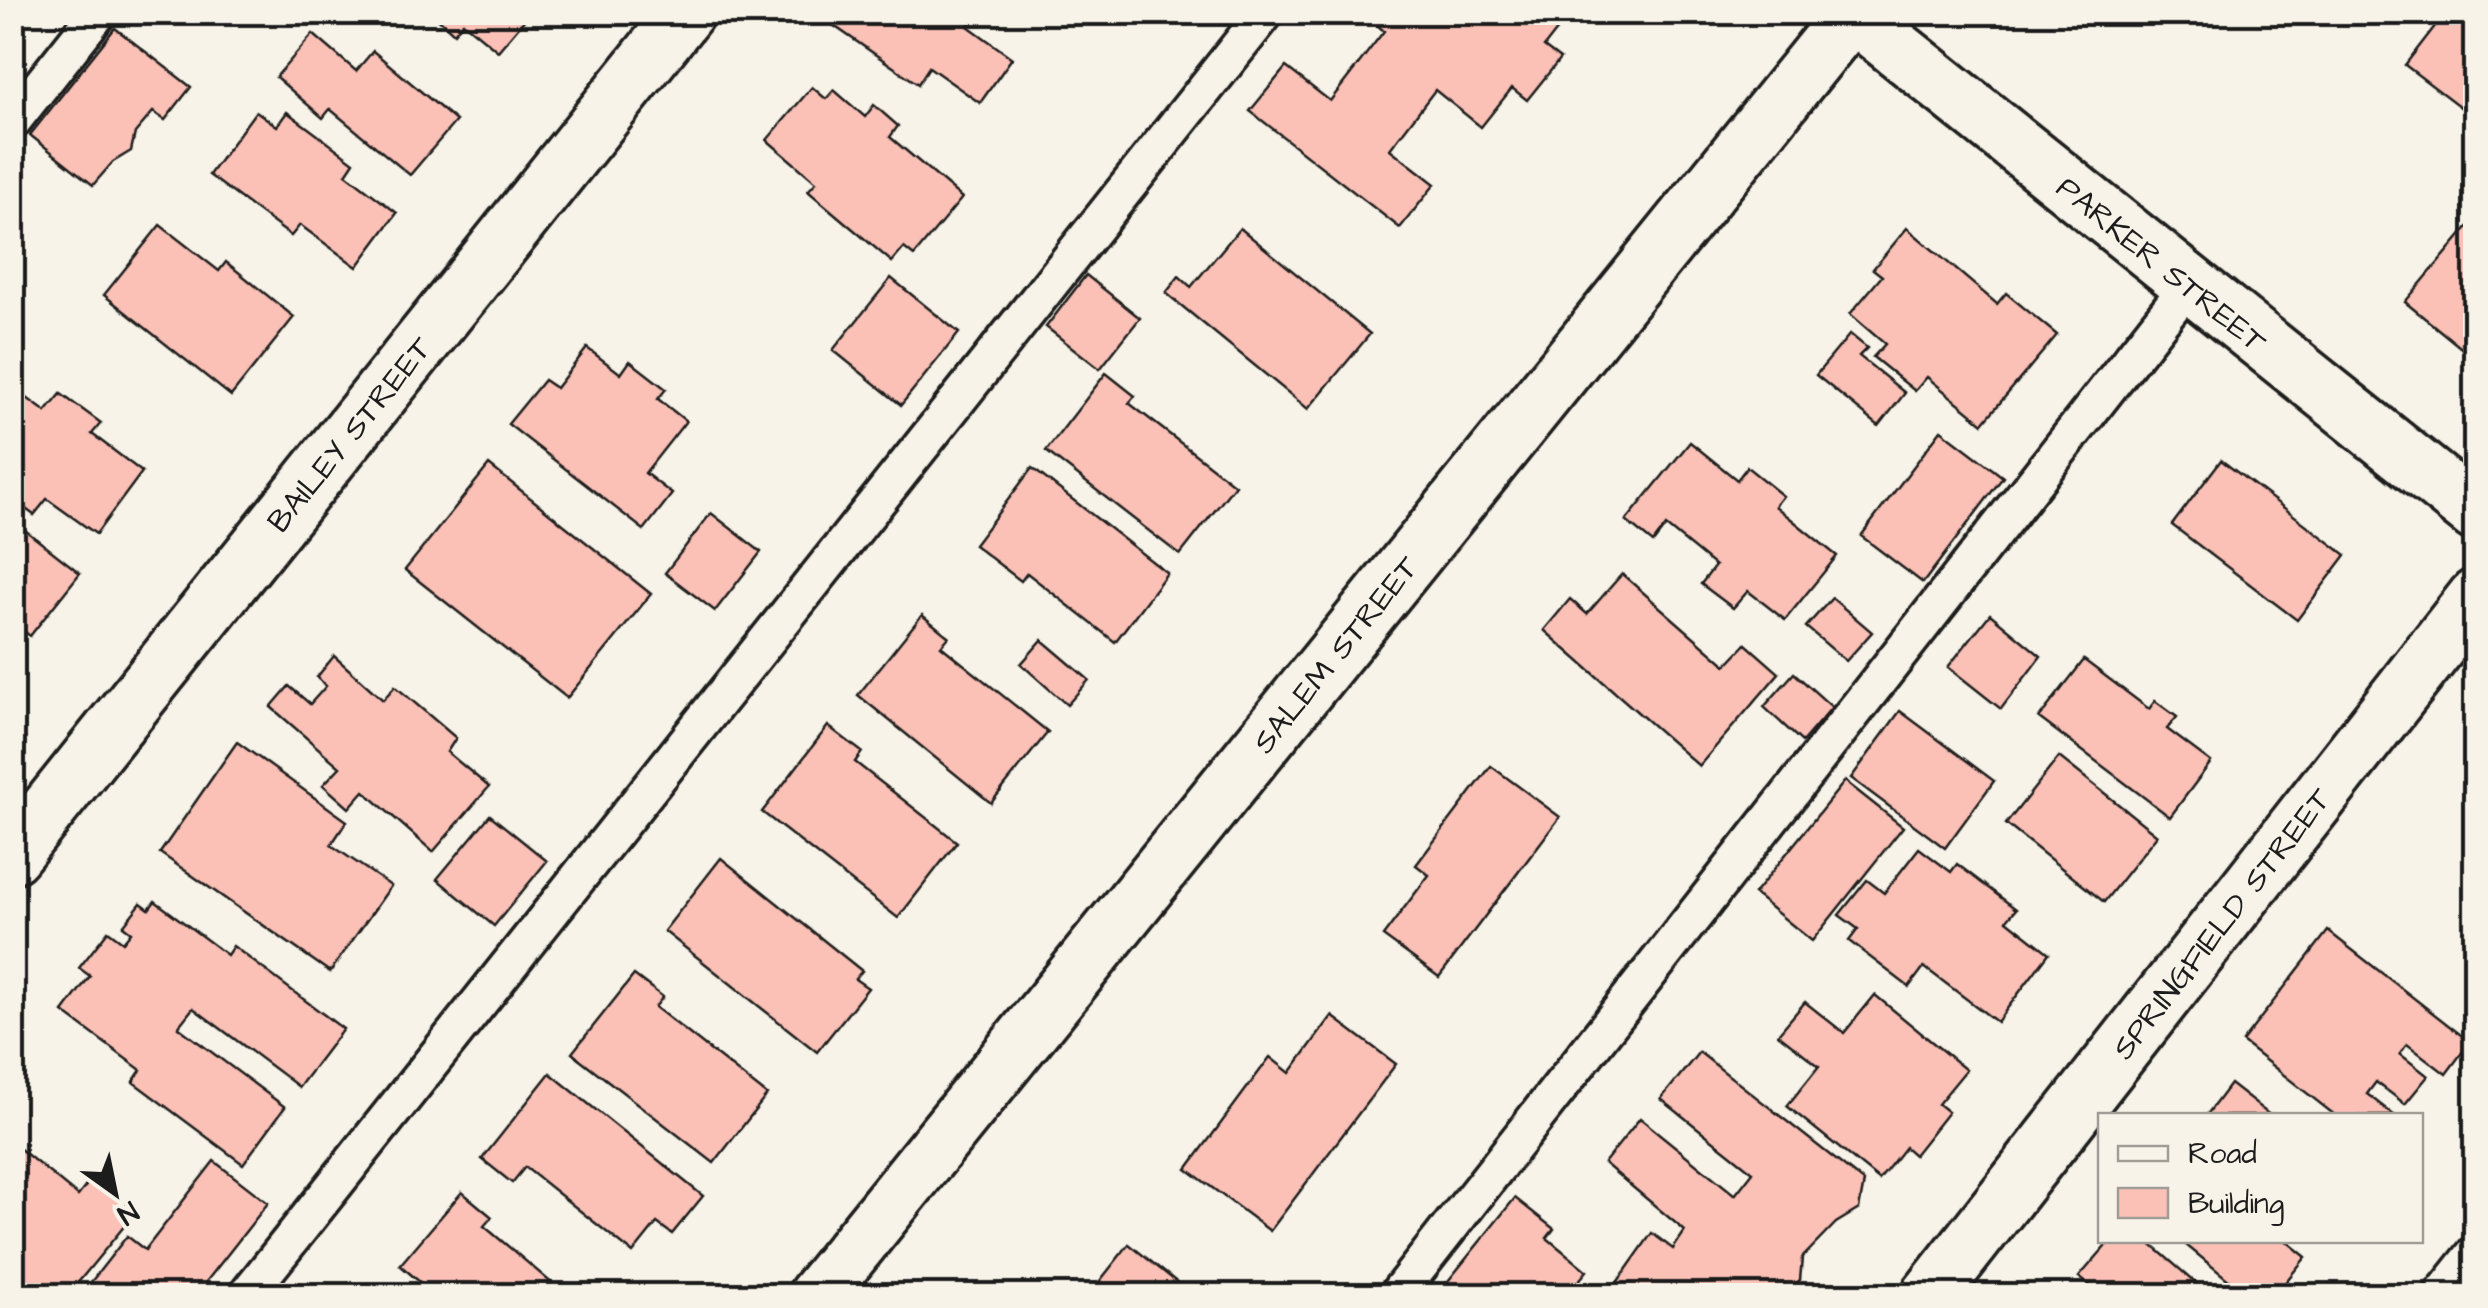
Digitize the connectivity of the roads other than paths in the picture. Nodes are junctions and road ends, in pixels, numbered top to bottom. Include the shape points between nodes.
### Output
1 (98, 12) edge
2 (686, 12) edge
3 (1266, 12) edge
4 (1852, 13) edge
5 (12, 122) edge
6 (2188, 286) junction
7 (2476, 513) edge
8 (2476, 597) edge
9 (12, 854) edge
10 (2476, 1252) edge
11 (246, 1296) edge
12 (816, 1296) edge
13 (1396, 1296) edge
14 (1929, 1296) edge
15 (2442, 1296) edge

1 - 5 lane
2 - 9 main road, BAILEY STREET
3 - 11 lane
4 - 6 main road, PARKER STREET
4 - 12 main road, SALEM STREET
6 - 7 main road, PARKER STREET
6 - 13 lane
8 - 14 main road, SPRINGFIELD STREET
10 - 15 lane

